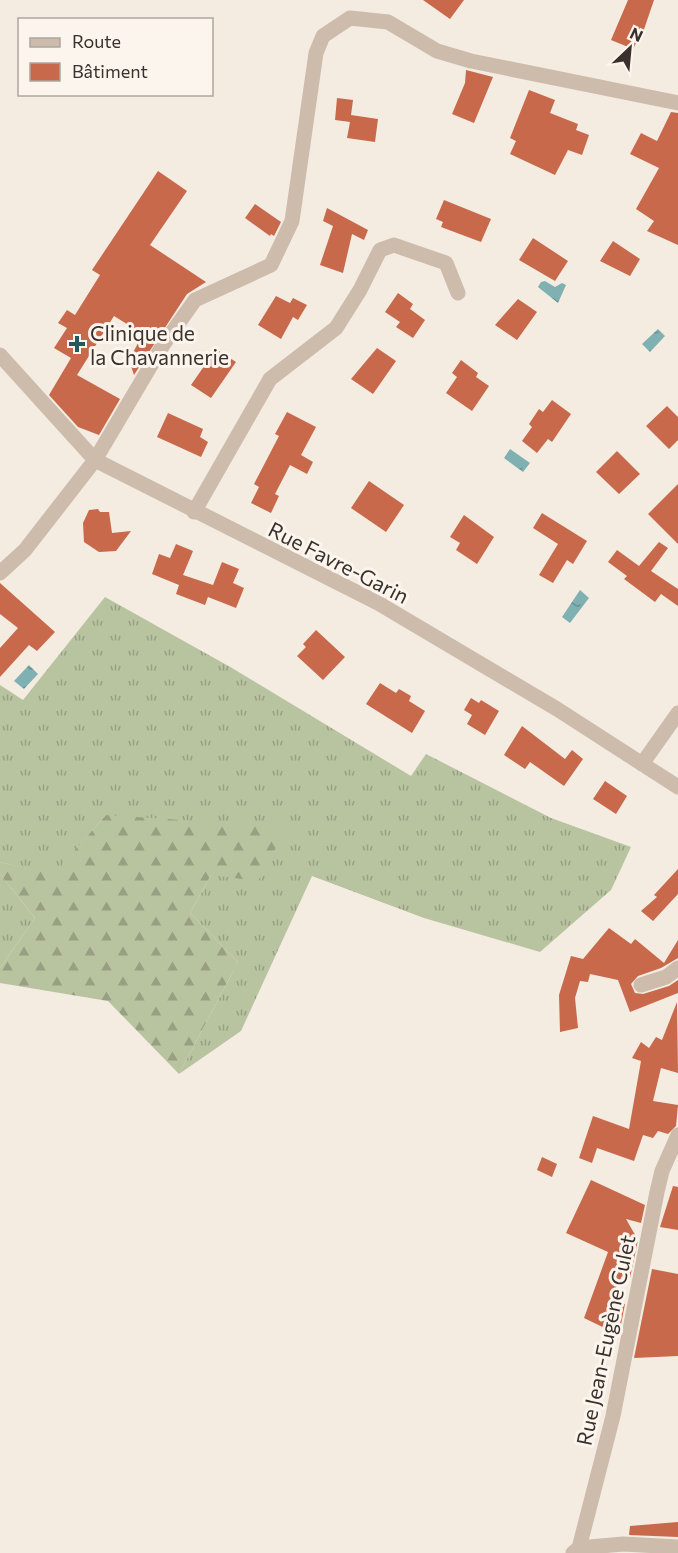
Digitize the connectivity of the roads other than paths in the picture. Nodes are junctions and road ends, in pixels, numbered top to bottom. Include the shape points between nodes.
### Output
1 (678, 104) edge
2 (458, 293) dead end
3 (0, 355) edge
4 (95, 460) junction
5 (194, 512) junction
6 (0, 573) edge
7 (678, 713) edge
8 (642, 764) junction
9 (678, 787) edge
10 (678, 968) edge
11 (641, 985) dead end
12 (678, 1135) edge
13 (678, 1547) edge
14 (576, 1550) edge

1 - 4 street via 471,61 437,51 388,22 350,18 323,36 316,53 292,221 271,264 195,300 163,345
2 - 5 street via 446,263 394,245 380,250 336,328 270,379
3 - 4 street, Rue Favre-Garin
4 - 5 street, Rue Favre-Garin
4 - 6 street via 25,550
5 - 8 street, Rue Favre-Garin via 378,603
7 - 8 street
8 - 9 street, Rue Favre-Garin
10 - 11 street via 666,977
12 - 14 street, Rue Jean-Eugène Culet via 662,1171 614,1416
13 - 14 street via 623,1544

